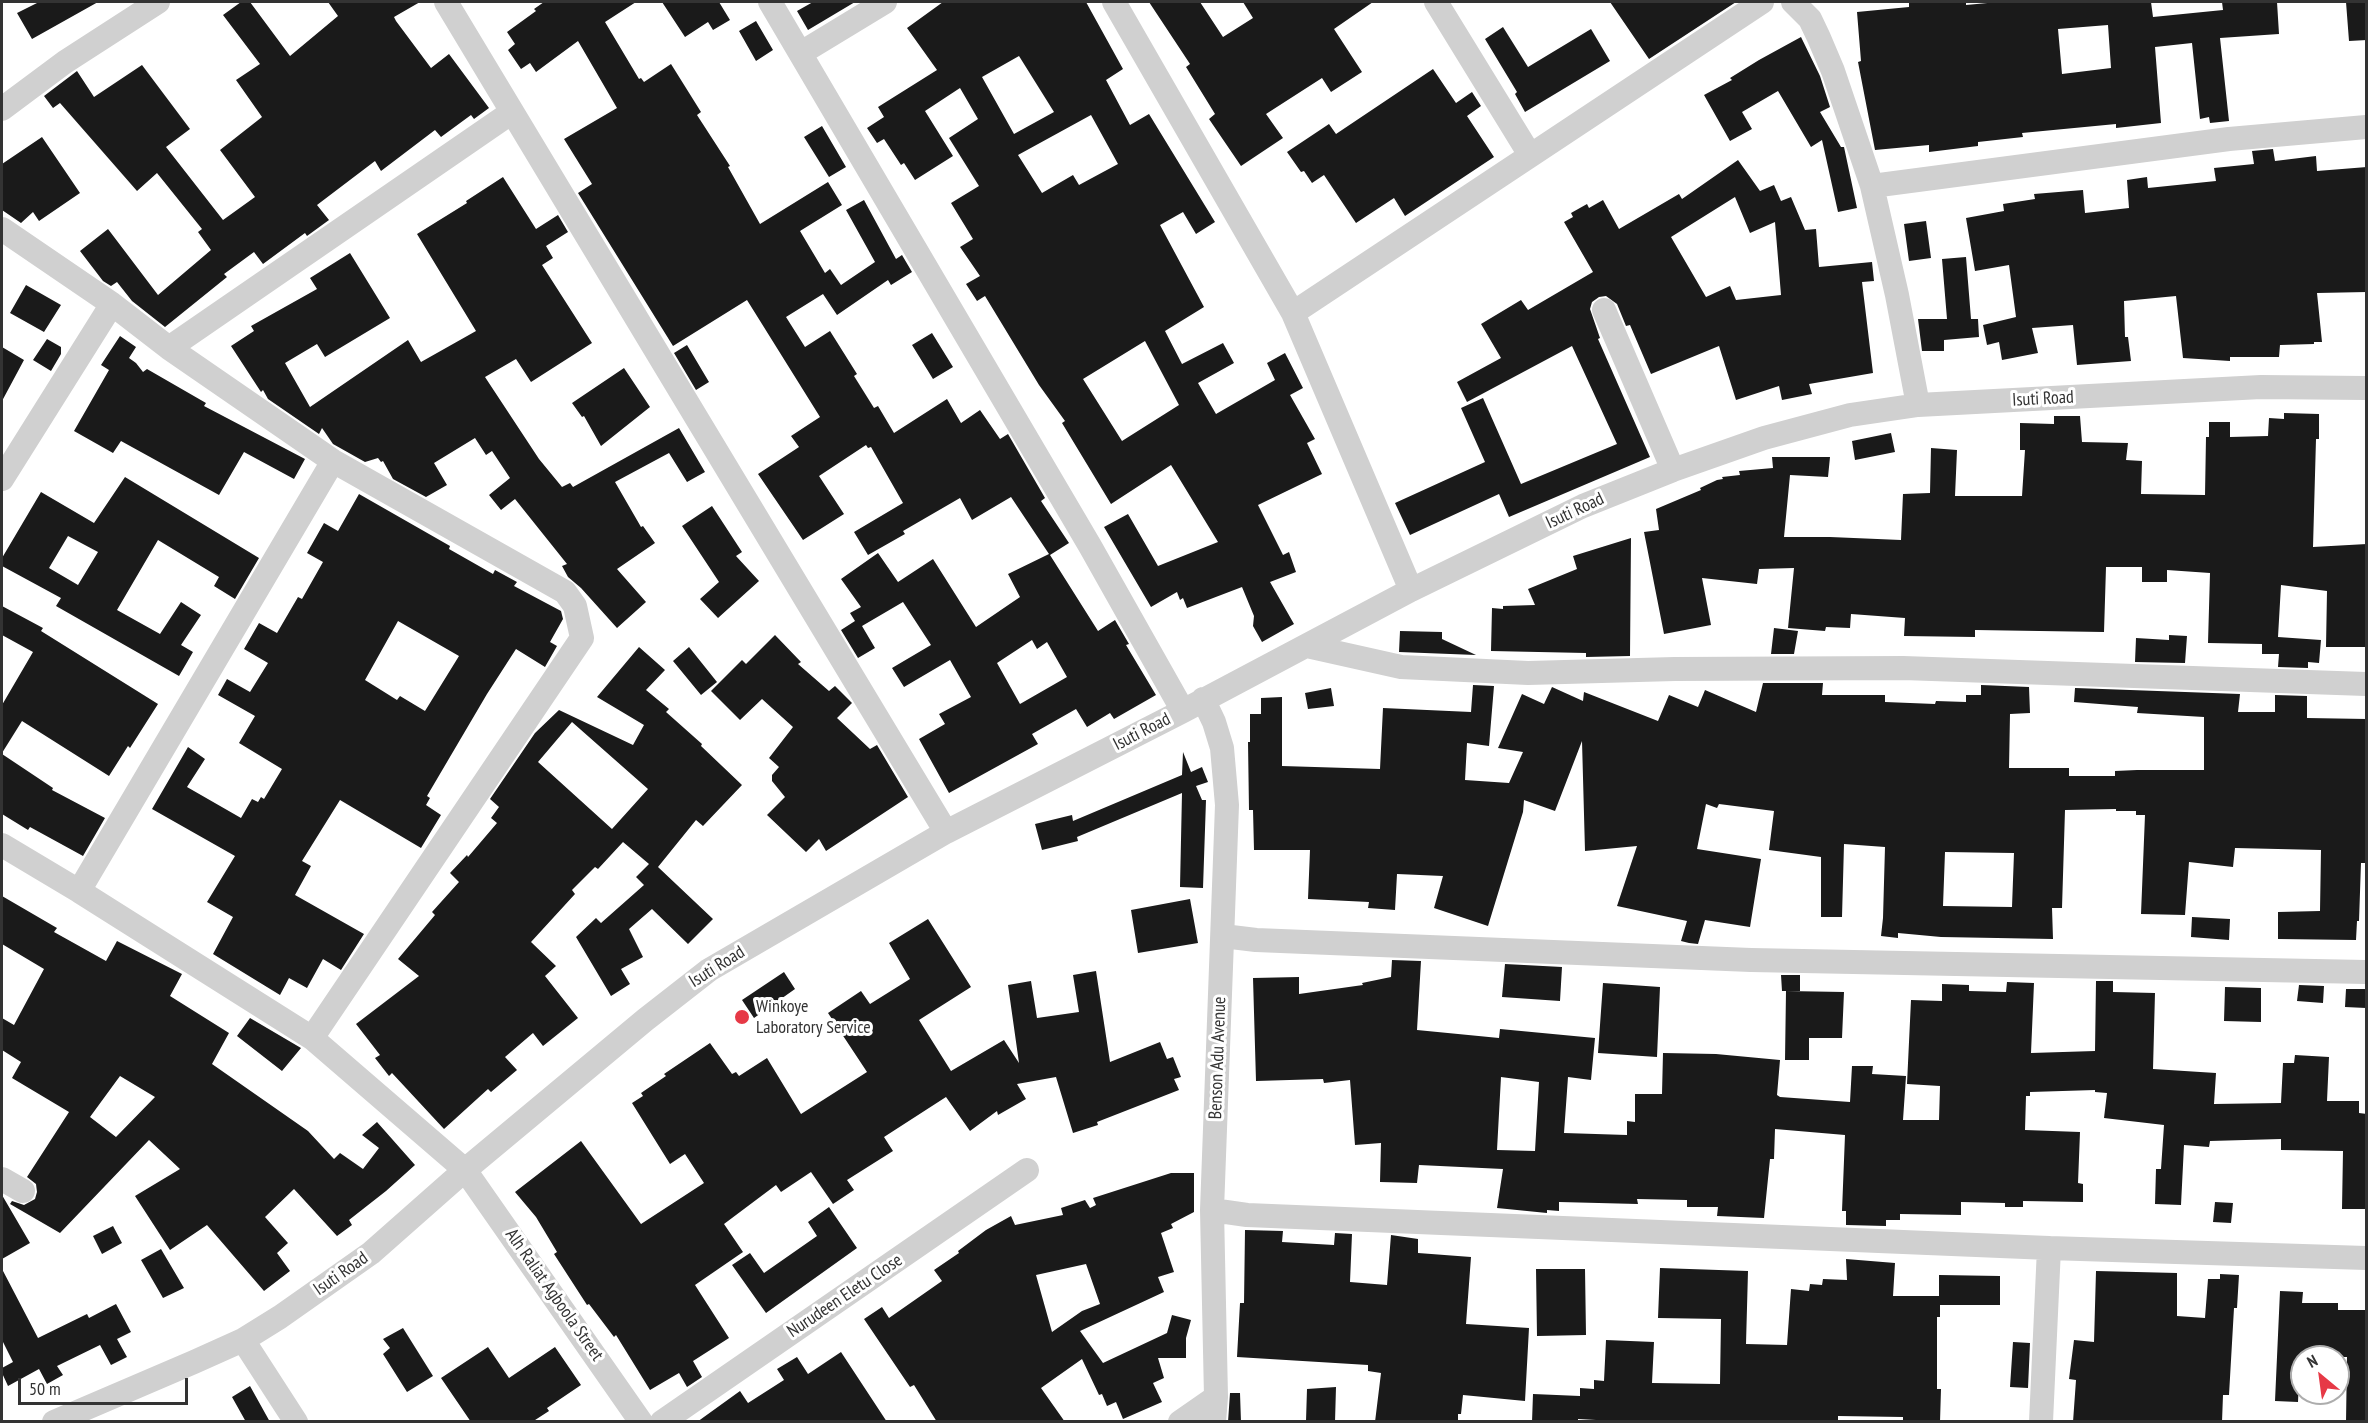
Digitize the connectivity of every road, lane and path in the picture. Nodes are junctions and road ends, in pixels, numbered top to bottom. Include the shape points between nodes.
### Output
1 (158, 2) edge
2 (446, 2) edge
3 (770, 2) edge
4 (885, 2) edge
5 (1114, 2) edge
6 (1436, 2) edge
7 (1762, 2) edge
8 (1793, 2) edge
9 (801, 53) junction
10 (2, 109) edge
11 (512, 112) junction
12 (2367, 127) edge
13 (1530, 155) junction
14 (1872, 186) junction
15 (2, 229) edge
16 (112, 304) junction
17 (1604, 310) dead end
18 (1293, 313) junction
19 (169, 348) junction
20 (2367, 388) edge
21 (1918, 405) junction
22 (333, 461) junction
23 (1673, 470) junction
24 (2, 479) edge
25 (1411, 590) junction
26 (1308, 646) junction
27 (2367, 684) edge
28 (1193, 705) junction
29 (946, 832) junction
30 (2, 845) edge
31 (79, 891) junction
32 (1223, 936) junction
33 (2367, 972) edge
34 (312, 1038) junction
35 (465, 1170) junction
36 (1028, 1170) dead end
37 (2, 1179) edge
38 (23, 1191) dead end
39 (1212, 1210) junction
40 (2049, 1248) junction
41 (2367, 1258) edge
42 (243, 1340) junction
43 (1216, 1397) junction
44 (54, 1422) edge
45 (296, 1422) edge
46 (642, 1422) edge
47 (662, 1422) edge
48 (1180, 1422) edge
49 (1214, 1422) edge
50 (2041, 1422) edge

1 - 10 street via 65,62
2 - 11 street
3 - 9 street, Benson Adu Avenue
4 - 9 street
5 - 18 street
6 - 13 street
7 - 13 street
8 - 14 street via 1810,19 1819,38
9 - 28 street, Benson Adu Avenue via 1090,546
11 - 19 street
11 - 29 street
12 - 14 street via 2229,139
13 - 18 street
14 - 21 street
15 - 16 street
16 - 19 street
16 - 24 street
17 - 23 street
18 - 25 street
19 - 22 street
20 - 21 street, Isuti Road via 2261,387
21 - 23 street, Isuti Road via 1850,414 1764,438
22 - 31 street
22 - 34 street via 566,592 575,606 582,638
23 - 25 street, Isuti Road via 1583,506
25 - 26 street, Isuti Road
26 - 27 street via 1401,667 1528,673 1903,668
26 - 28 street, Isuti Road
28 - 29 street, Isuti Road
28 - 32 street, Benson Adu Avenue via 1214,722 1222,748 1227,805
29 - 35 street, Isuti Road via 709,970
30 - 31 street, Alh Raliat Agboola Street
31 - 34 street, Alh Raliat Agboola Street
32 - 33 street via 1750,960
32 - 39 street, Benson Adu Avenue
34 - 35 street, Alh Raliat Agboola Street
35 - 42 street, Isuti Road via 371,1253
35 - 46 street, Alh Raliat Agboola Street
36 - 47 street, Nurudeen Eletu Close
37 - 38 street
39 - 40 street via 1247,1215
39 - 43 street, Benson Adu Avenue
40 - 41 street
40 - 50 street
42 - 44 street, Isuti Road
42 - 45 street
43 - 48 street
43 - 49 street, Benson Adu Avenue

